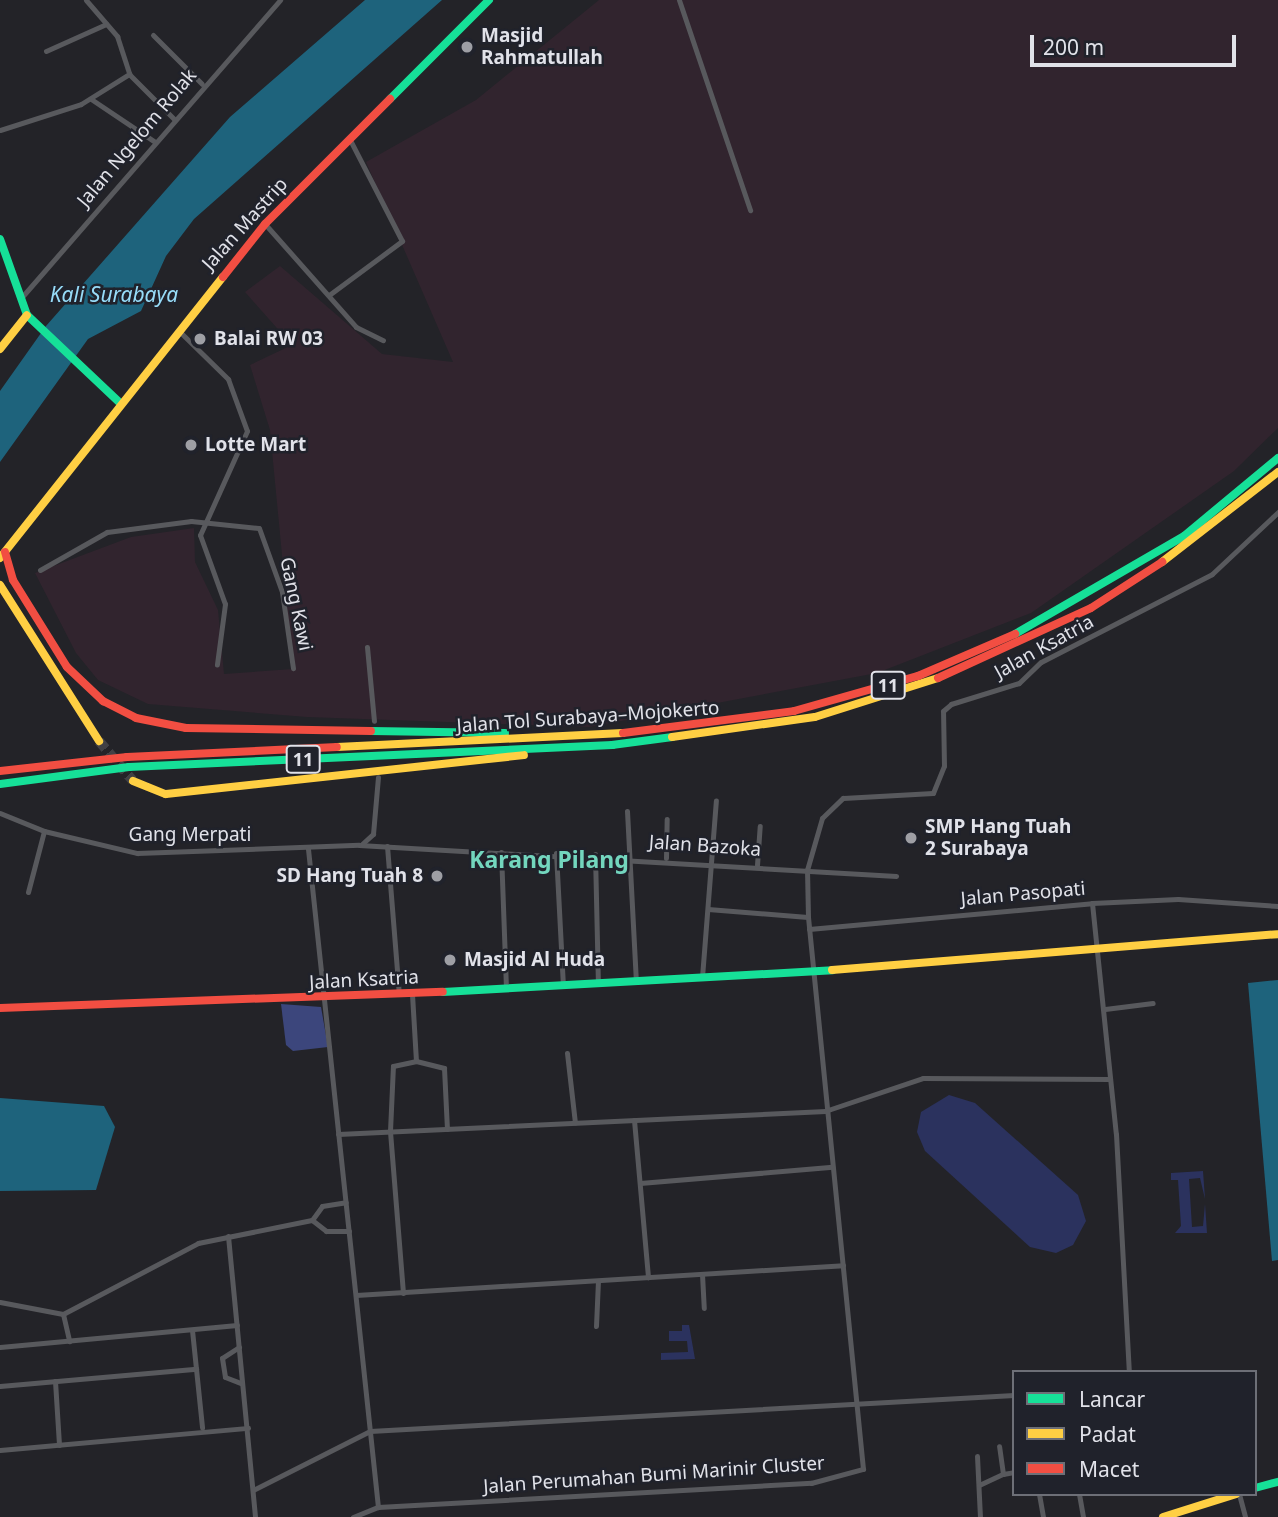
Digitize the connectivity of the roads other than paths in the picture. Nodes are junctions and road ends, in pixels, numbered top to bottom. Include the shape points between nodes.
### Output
1 (86, 0) edge
2 (280, 0) edge
3 (489, 0) edge
4 (679, 0) edge
5 (106, 24) junction
6 (153, 34) dead end
7 (46, 51) dead end
8 (129, 74) junction
9 (202, 84) junction
10 (91, 99) junction
11 (175, 116) junction
12 (0, 130) edge
13 (349, 138) junction
14 (155, 142) junction
15 (750, 210) dead end
16 (265, 224) junction
17 (1, 243) edge
18 (330, 295) junction
19 (21, 298) junction
20 (27, 314) junction
21 (176, 329) junction
22 (383, 340) dead end
23 (0, 349) edge
24 (119, 402) junction
25 (1278, 458) edge
26 (1278, 472) edge
27 (1278, 512) edge
28 (202, 524) junction
29 (2, 555) edge
30 (40, 570) dead end
31 (0, 585) edge
32 (367, 647) dead end
33 (217, 664) dead end
34 (293, 668) dead end
35 (374, 721) dead end
36 (559, 737) junction
37 (99, 741) tunnel mouth
38 (582, 746) junction
39 (0, 771) edge
40 (378, 777) dead end
41 (133, 781) tunnel mouth
42 (0, 784) edge
43 (716, 801) dead end
44 (627, 811) dead end
45 (0, 813) edge
46 (667, 819) dead end
47 (760, 825) dead end
48 (44, 831) junction
49 (359, 845) junction
50 (387, 846) junction
51 (309, 849) junction
52 (501, 852) junction
53 (555, 853) junction
54 (595, 854) junction
55 (631, 856) junction
56 (666, 858) junction
57 (710, 860) junction
58 (757, 866) junction
59 (807, 870) junction
60 (895, 876) dead end
61 (28, 891) dead end
62 (1092, 903) junction
63 (1278, 906) edge
64 (708, 909) junction
65 (808, 917) junction
66 (809, 929) junction
67 (1278, 934) edge
68 (1100, 953) junction
69 (813, 972) junction
70 (702, 977) junction
71 (636, 980) junction
72 (598, 983) junction
73 (563, 985) junction
74 (506, 987) junction
75 (412, 993) junction
76 (399, 994) junction
77 (324, 999) junction
78 (1153, 1003) dead end
79 (0, 1008) edge
80 (1105, 1009) junction
81 (567, 1053) dead end
82 (416, 1061) junction
83 (1110, 1079) junction
84 (825, 1111) junction
85 (634, 1120) junction
86 (575, 1123) junction
87 (447, 1129) junction
88 (390, 1132) junction
89 (338, 1134) junction
90 (832, 1167) junction
91 (640, 1183) junction
92 (346, 1202) junction
93 (312, 1220) junction
94 (349, 1231) junction
95 (228, 1236) junction
96 (843, 1265) junction
97 (702, 1274) junction
98 (648, 1277) junction
99 (598, 1280) junction
100 (403, 1293) junction
101 (356, 1295) junction
102 (0, 1302) edge
103 (704, 1308) dead end
104 (63, 1314) junction
105 (237, 1325) junction
106 (596, 1326) dead end
107 (192, 1330) junction
108 (69, 1341) junction
109 (0, 1347) edge
110 (239, 1347) junction
111 (196, 1369) junction
112 (1129, 1370) edge
113 (55, 1381) junction
114 (241, 1383) junction
115 (0, 1386) edge
116 (1012, 1395) edge
117 (858, 1403) junction
118 (202, 1427) junction
119 (248, 1428) junction
120 (370, 1431) junction
121 (59, 1445) junction
122 (999, 1446) dead end
123 (0, 1450) edge
124 (977, 1456) dead end
125 (1012, 1472) edge
126 (1003, 1474) junction
127 (1278, 1482) edge
128 (979, 1485) junction
129 (1257, 1487) edge
130 (253, 1490) junction
131 (1039, 1496) edge
132 (1079, 1496) edge
133 (1231, 1496) edge
134 (1239, 1496) edge
135 (378, 1507) junction
136 (255, 1517) edge
137 (353, 1517) edge
138 (981, 1517) edge
139 (1043, 1517) edge
140 (1083, 1517) edge
141 (1163, 1517) edge
142 (1245, 1517) edge

1 - 5 street
2 - 9 street, Jalan Ngelom Rolak
3 - 13 main road, Jalan Mastrip
4 - 15 street
5 - 7 street
5 - 8 street
6 - 9 street
8 - 10 street
8 - 11 street
9 - 11 street, Jalan Ngelom Rolak
10 - 12 street
10 - 14 street
11 - 14 street, Jalan Ngelom Rolak
13 - 16 main road, Jalan Mastrip
13 - 18 street via 402,241
14 - 19 street, Jalan Ngelom Rolak
16 - 18 street
16 - 21 main road, Jalan Mastrip
17 - 19 main road
18 - 22 street via 356,327
19 - 20 main road
20 - 23 main road
20 - 24 main road
21 - 24 main road, Jalan Mastrip
21 - 28 street via 228,379 245,420 240,456
24 - 29 main road, Jalan Mastrip
25 - 36 main road, Jalan Tol Surabaya–Mojokerto / 11 via 1184,536 1081,602 918,676 725,724
26 - 38 main road, Jalan Tol Surabaya–Mojokerto / 11 via 1190,544 1091,608 922,686 765,728
27 - 59 street, Jalan Ksatria via 1212,574 1050,657 1019,683 951,704 943,711 944,766 933,793 834,801
28 - 30 street, Gang Kawi via 107,532
28 - 33 street via 201,550 225,604
28 - 34 street, Gang Kawi via 261,530 282,592
29 - 36 main road via 67,667 103,701 136,718 186,727
31 - 37 main road
32 - 35 street
36 - 39 main road, Jalan Tol Surabaya–Mojokerto / 11 via 127,757
38 - 41 main road via 166,794
38 - 42 main road, Jalan Tol Surabaya–Mojokerto / 11 via 129,766
40 - 49 street via 373,834
43 - 57 street
44 - 55 street
45 - 48 street, Gang Merpati
46 - 56 street
47 - 58 street
48 - 51 street, Gang Merpati via 137,853
48 - 61 street
49 - 50 street, Gang Merpati
49 - 51 street, Gang Merpati
50 - 52 street, Jalan Bazoka
50 - 76 street
51 - 77 street
52 - 53 street, Jalan Bazoka
52 - 74 street
53 - 54 street, Jalan Bazoka
53 - 73 street
54 - 55 street, Jalan Bazoka
54 - 72 street
55 - 56 street, Jalan Bazoka
55 - 71 street
56 - 57 street, Jalan Bazoka
57 - 58 street, Jalan Bazoka
57 - 64 street
58 - 59 street, Jalan Bazoka
59 - 60 street, Jalan Bazoka
59 - 65 street, Jalan Ksatria
62 - 63 street, Jalan Pasopati
62 - 66 street, Jalan Pasopati
62 - 68 street
64 - 65 street
64 - 70 street
65 - 66 street, Jalan Ksatria
66 - 69 street, Jalan Ksatria
67 - 68 main road, Jalan Ksatria
68 - 69 main road, Jalan Ksatria
68 - 80 street
69 - 70 main road, Jalan Ksatria
69 - 84 street, Jalan Perumahan Bumi Marinir Cluster
70 - 71 main road, Jalan Ksatria
71 - 72 main road, Jalan Ksatria
72 - 73 main road, Jalan Ksatria
73 - 74 main road, Jalan Ksatria
74 - 75 main road, Jalan Ksatria
75 - 76 main road, Jalan Ksatria
75 - 82 street
76 - 77 main road, Jalan Ksatria
77 - 79 main road, Jalan Ksatria
77 - 89 street
78 - 80 street
80 - 83 street
81 - 86 street
82 - 87 street via 444,1068
82 - 88 street via 389,1070
83 - 84 street via 923,1078
83 - 112 street
84 - 85 street
84 - 90 street, Jalan Perumahan Bumi Marinir Cluster
85 - 86 street
85 - 91 street
86 - 87 street
87 - 88 street
88 - 89 street
88 - 100 street
89 - 92 street
90 - 91 street
90 - 96 street, Jalan Perumahan Bumi Marinir Cluster
91 - 98 street
92 - 93 street via 322,1206
92 - 94 street
93 - 94 street via 326,1231
93 - 95 street
94 - 101 street
95 - 104 street via 187,1247
95 - 105 street
96 - 97 street
96 - 117 street, Jalan Perumahan Bumi Marinir Cluster
97 - 98 street
97 - 103 street
98 - 99 street
99 - 100 street
99 - 106 street
100 - 101 street
101 - 120 street
102 - 104 street
104 - 108 street
105 - 107 street
105 - 110 street
107 - 108 street
107 - 111 street
108 - 109 street
110 - 114 street
110 - 114 street via 222,1358 226,1379
111 - 113 street
111 - 118 street
113 - 115 street
113 - 121 street
114 - 119 street
116 - 117 street
117 - 120 street
117 - 135 street, Jalan Perumahan Bumi Marinir Cluster via 865,1461 855,1475
118 - 119 street
118 - 121 street
119 - 130 street
120 - 130 street
120 - 135 street
121 - 123 street
122 - 126 street
124 - 128 street
125 - 126 street
126 - 128 street
127 - 129 main road
128 - 138 street
130 - 136 street
131 - 139 street
132 - 140 street
133 - 141 main road
134 - 142 street
135 - 137 street, Jalan Perumahan Bumi Marinir Cluster

